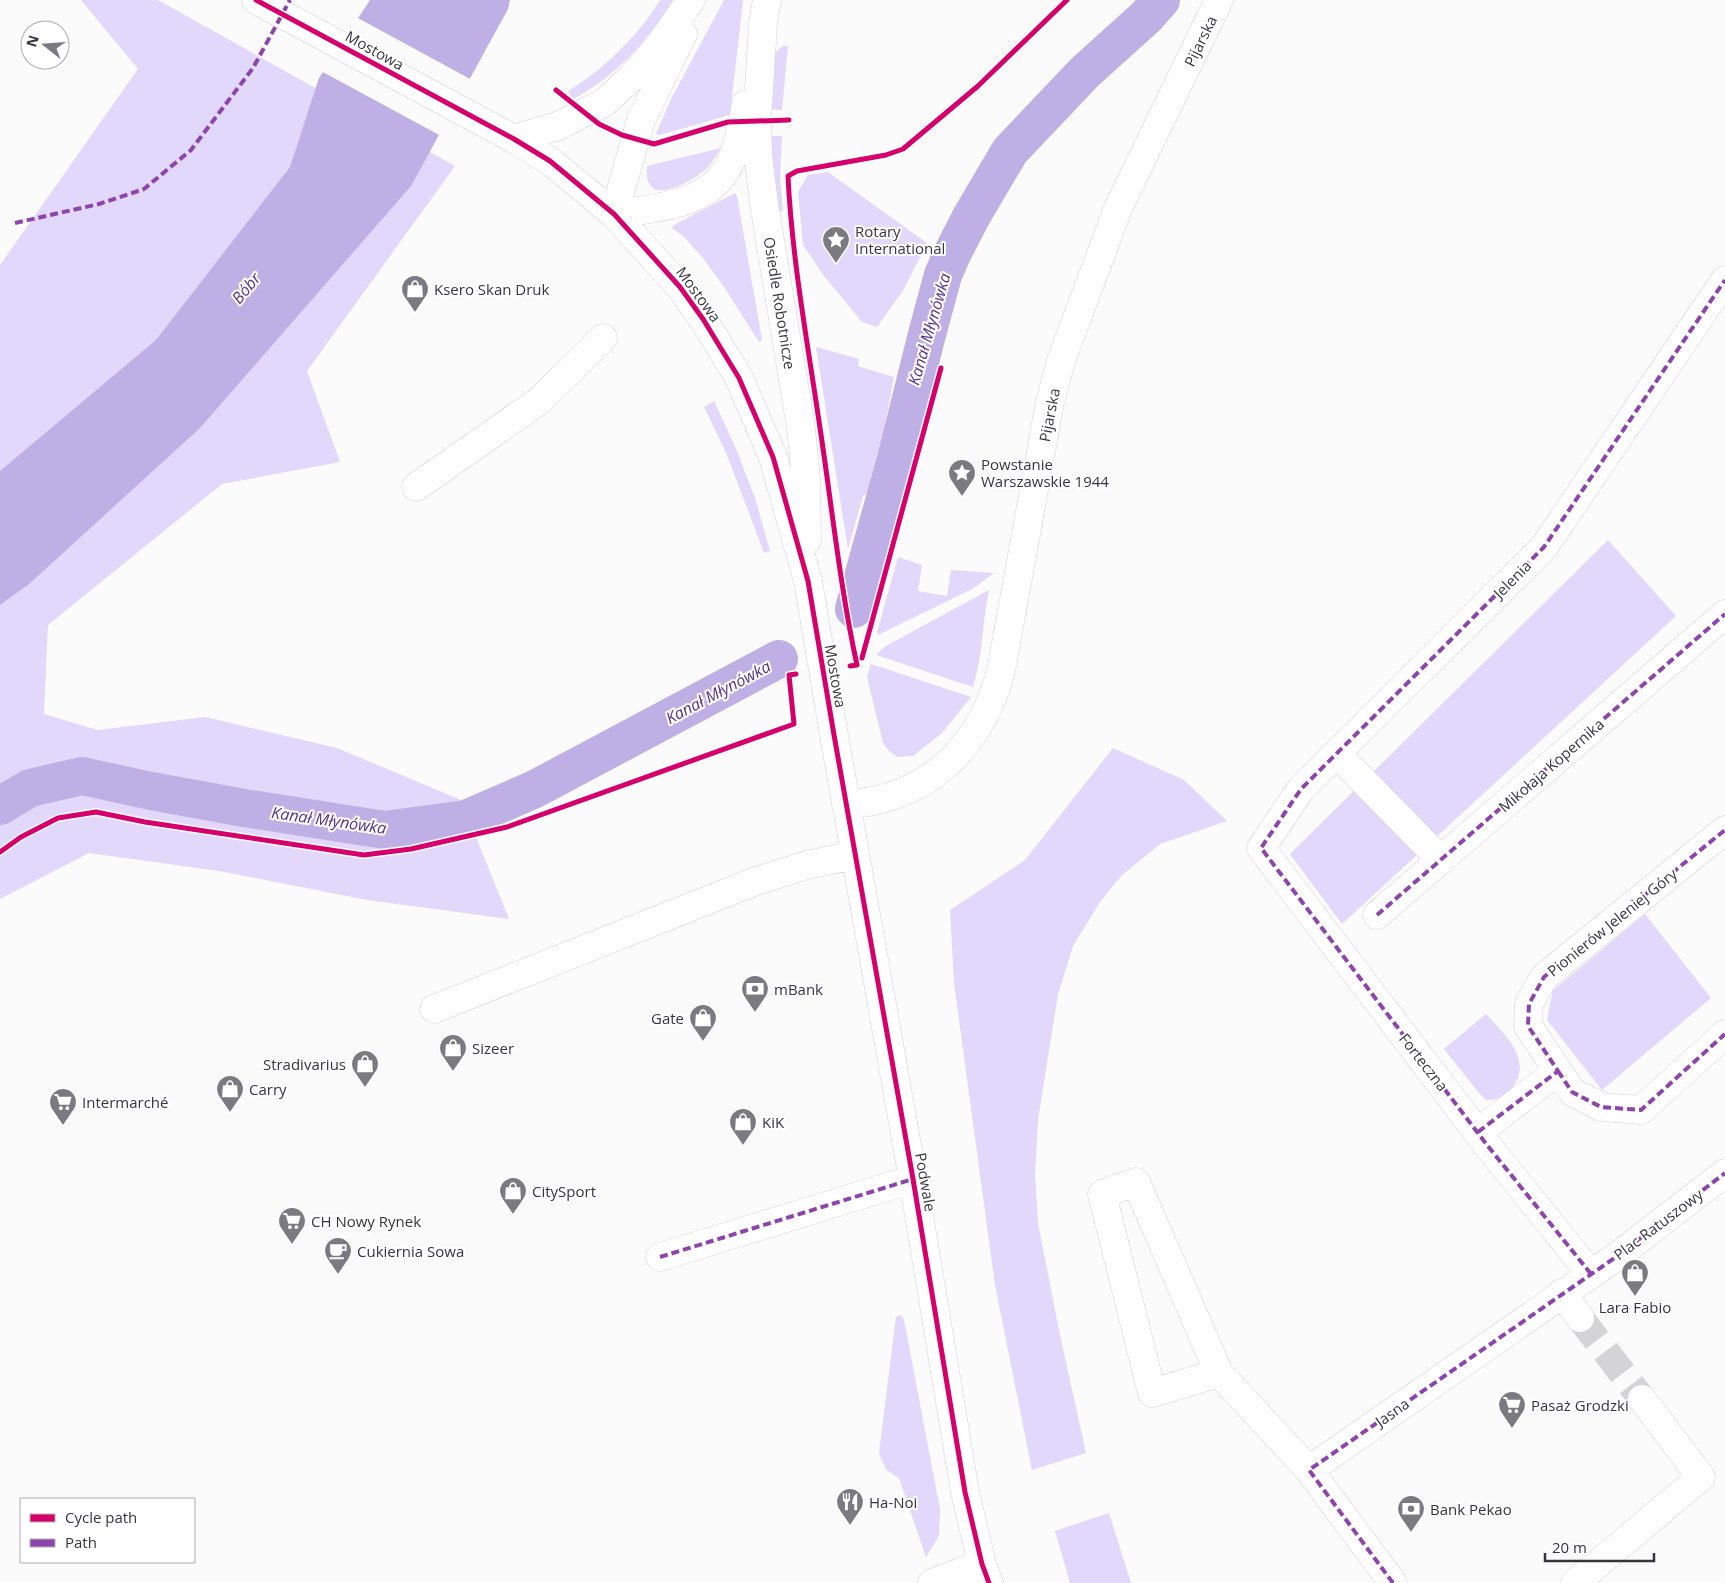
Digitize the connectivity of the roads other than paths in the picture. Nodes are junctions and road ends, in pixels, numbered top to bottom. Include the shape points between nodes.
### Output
1 (256, 0) edge
2 (691, 0) edge
3 (700, 0) edge
4 (1219, 0) edge
5 (765, 12) edge
6 (514, 139) junction
7 (614, 214) junction
8 (1725, 280) edge
9 (603, 338) dead end
10 (416, 487) dead end
11 (808, 582) junction
12 (1723, 620) edge
13 (1337, 754) junction
14 (846, 804) junction
15 (1725, 830) edge
16 (1261, 848) joint
17 (856, 855) junction
18 (1441, 860) junction
19 (1377, 915) dead end
20 (434, 1009) dead end
21 (1725, 1034) edge
22 (1558, 1071) junction
23 (1483, 1138) junction
24 (1725, 1173) edge
25 (913, 1179) junction
26 (660, 1256) dead end
27 (1591, 1274) junction
28 (1562, 1293) junction
29 (1580, 1318) tunnel mouth
30 (1219, 1373) junction
31 (1642, 1399) tunnel mouth
32 (1309, 1470) junction
33 (985, 1574) edge
34 (932, 1583) edge
35 (1393, 1583) edge
36 (1575, 1583) edge

1 - 6 street, Mostowa
2 - 6 street via 659,46 632,78 605,102 558,126
3 - 7 street via 641,120
4 - 14 street, Pijarska via 1120,206 1061,361 1062,387 1050,402 1001,671 985,716 958,754 920,783 873,801
5 - 7 street, Osiedle Robotnicze via 737,145 728,168 710,186 688,200
5 - 11 street, Osiedle Robotnicze via 758,155 801,428 806,478
6 - 7 street, Mostowa via 550,161
7 - 11 street, Mostowa via 680,287 739,378 772,457
8 - 13 street, Jelenia via 1544,547
9 - 10 street via 539,401
11 - 14 street, Mostowa
12 - 18 street, Mikołaja Kopernika
13 - 16 street, Jelenia via 1301,789
13 - 18 street
14 - 17 street, Podwale
15 - 22 street, Pionierów Jeleniej Góry via 1544,977 1530,1004 1528,1026
16 - 23 street, Forteczna
17 - 20 street via 806,865 756,881
17 - 25 street, Podwale
18 - 19 street, Mikołaja Kopernika
21 - 22 street, Pionierów Jeleniej Góry via 1641,1110 1601,1107 1572,1092
22 - 23 street
23 - 27 street, Forteczna
24 - 27 street, Plac Ratuszowy
25 - 26 street, Podwale
25 - 33 street, Podwale via 965,1492
27 - 28 street, Jasna
28 - 29 street
28 - 32 street, Jasna
30 - 30 street via 1136,1182 1102,1194 1152,1394
30 - 32 street
31 - 36 street via 1701,1477
32 - 35 street
33 - 34 street

